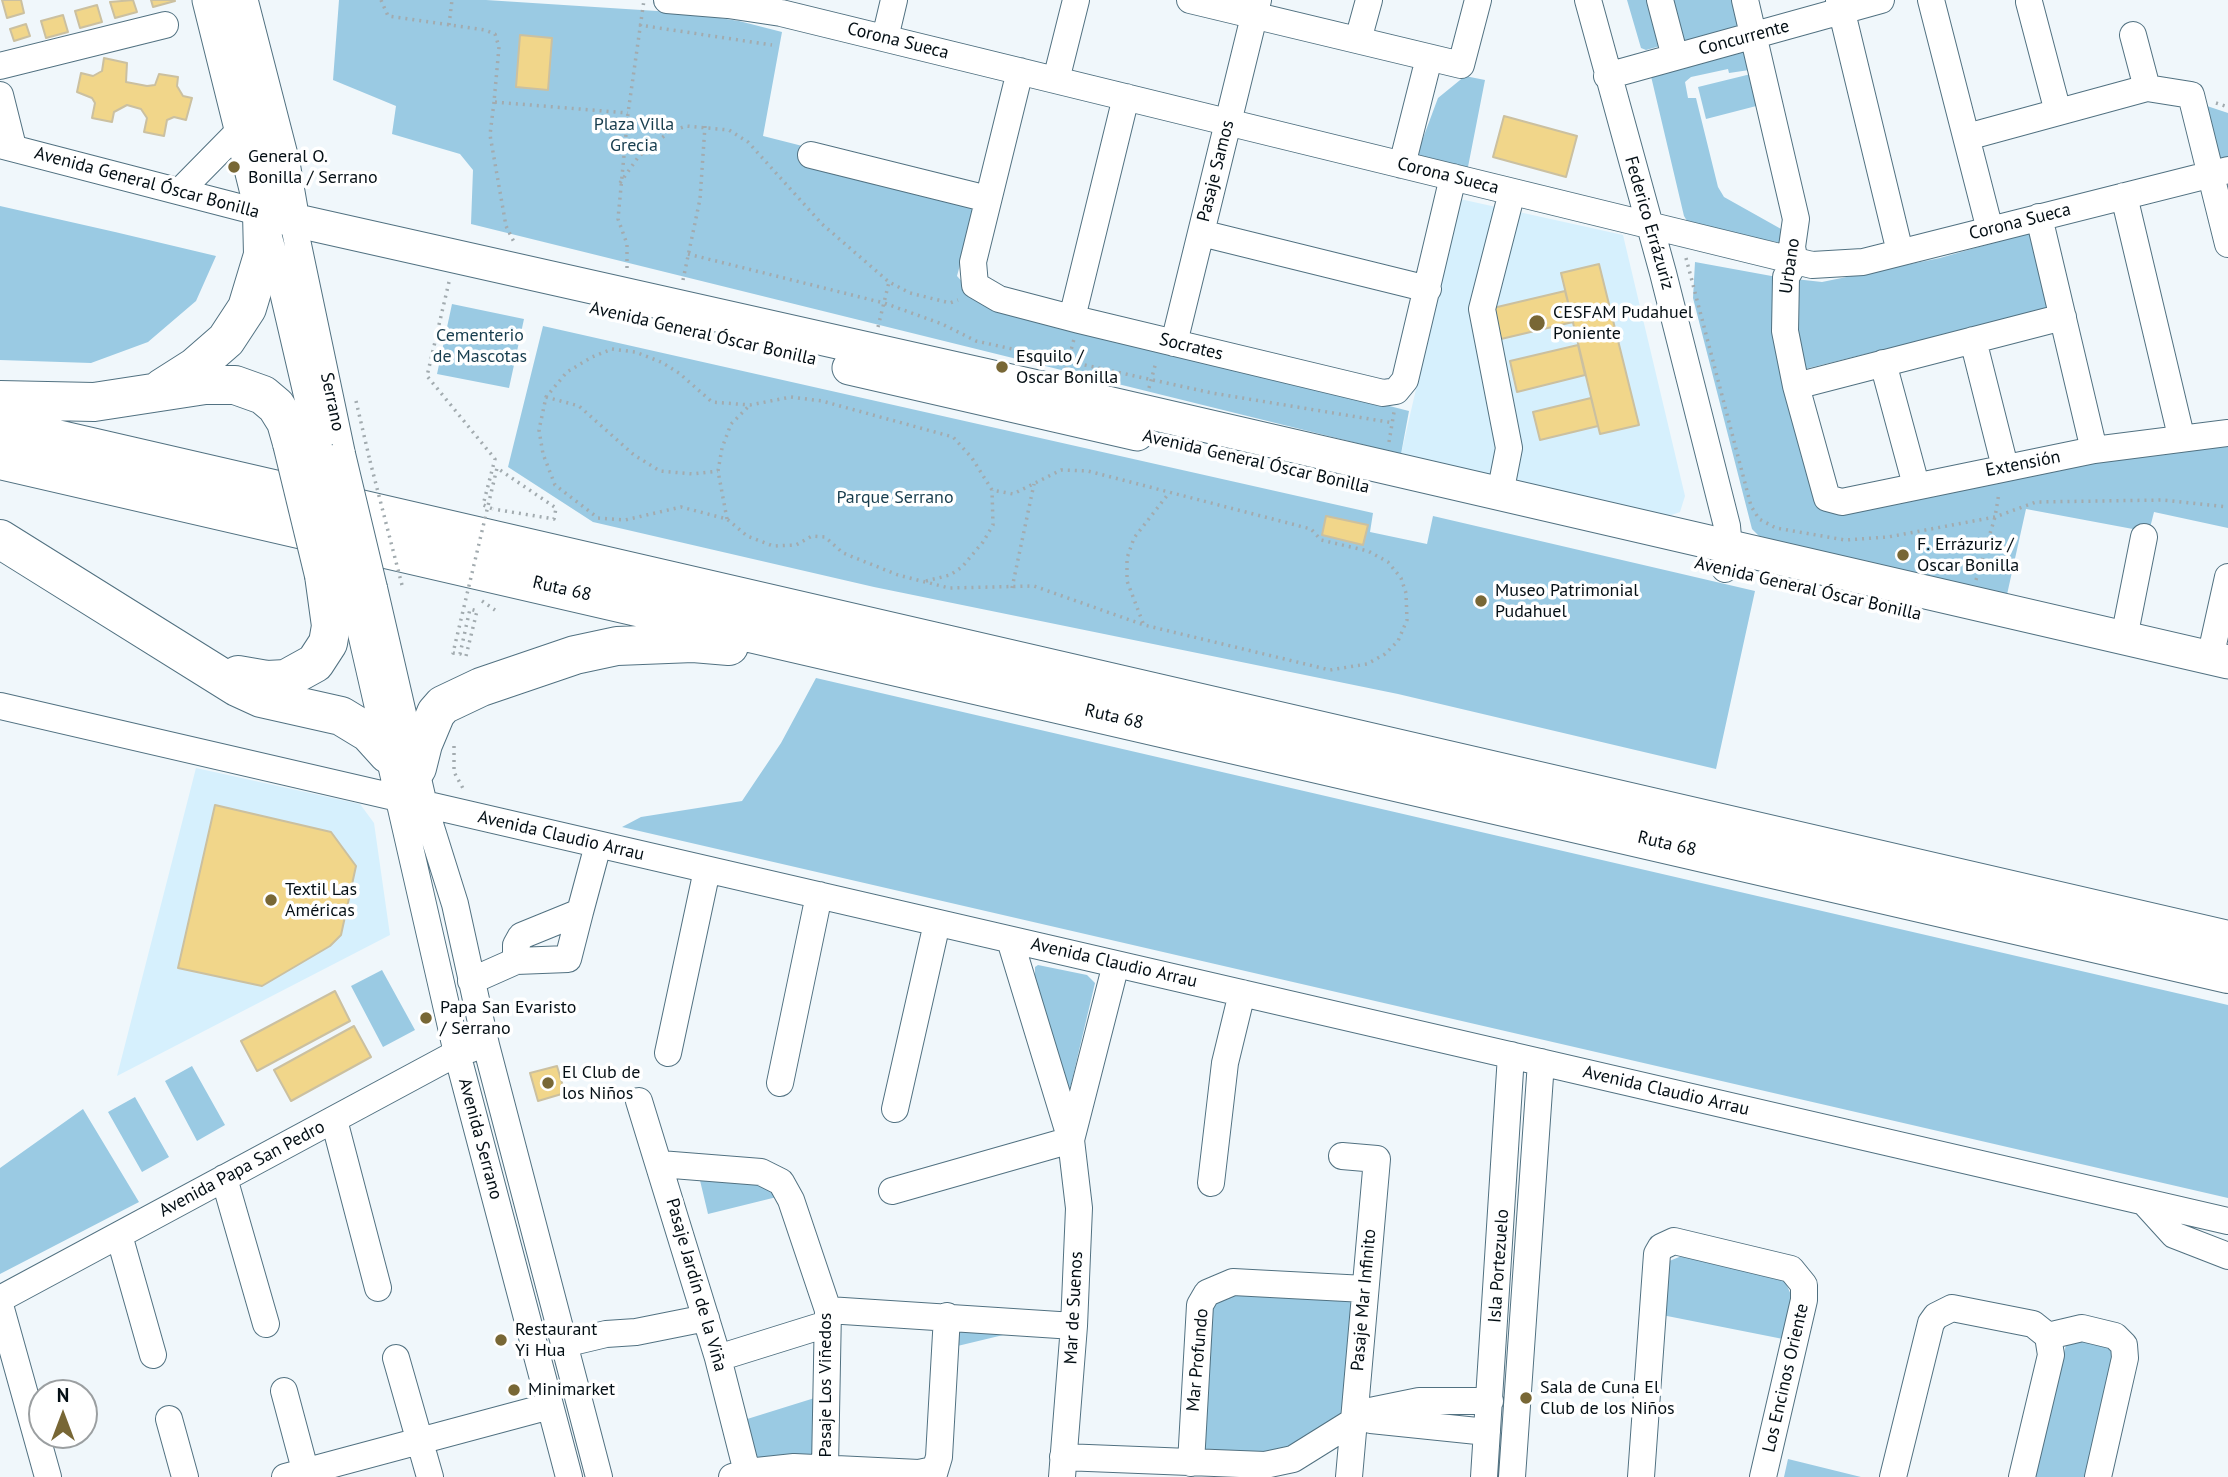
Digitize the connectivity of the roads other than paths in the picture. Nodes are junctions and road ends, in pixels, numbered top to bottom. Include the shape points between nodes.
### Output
1 (209, 0) edge
2 (241, 0) edge
3 (669, 0) edge
4 (894, 0) edge
5 (1076, 0) edge
6 (1190, 0) edge
7 (1369, 0) edge
8 (1478, 0) edge
9 (1588, 0) edge
10 (1660, 0) edge
11 (1745, 0) edge
12 (1881, 0) edge
13 (1931, 0) edge
14 (2029, 2) edge
15 (1840, 5) edge
16 (1256, 8) edge
17 (165, 25) dead end
18 (2133, 35) dead end
19 (1753, 36) junction
20 (885, 38) junction
21 (1358, 40) junction
22 (1675, 57) junction
23 (1429, 58) junction
24 (0, 66) edge
25 (1020, 71) junction
26 (1607, 76) junction
27 (1056, 80) junction
28 (2147, 88) junction
29 (0, 95) edge
30 (1126, 97) junction
31 (2058, 112) junction
32 (1228, 122) junction
33 (240, 130) junction
34 (1967, 137) junction
35 (6, 146) edge
36 (811, 155) dead end
37 (1402, 164) junction
38 (2219, 172) edge
39 (1453, 177) junction
40 (180, 191) junction
41 (1513, 192) junction
42 (2124, 196) junction
43 (988, 199) junction
44 (277, 217) junction
45 (2039, 217) junction
46 (1650, 225) junction
47 (1990, 230) junction
48 (1201, 233) junction
49 (2228, 244) edge
50 (1900, 252) junction
51 (1795, 262) junction
52 (1428, 289) junction
53 (2063, 317) junction
54 (1076, 319) junction
55 (1973, 340) junction
56 (1167, 341) junction
57 (1884, 363) junction
58 (1796, 386) junction
59 (152, 394) junction
60 (0, 400) edge
61 (0, 426) edge
62 (2228, 433) edge
63 (2181, 436) junction
64 (318, 448) junction
65 (2094, 450) junction
66 (0, 460) edge
67 (2002, 480) junction
68 (1916, 485) junction
69 (1824, 491) joint
70 (1500, 494) junction
71 (2144, 537) dead end
72 (0, 540) edge
73 (1727, 559) junction
74 (2228, 577) edge
75 (349, 583) junction
76 (2124, 638) junction
77 (209, 667) junction
78 (2222, 668) edge
79 (970, 684) junction
80 (0, 706) edge
81 (407, 781) junction
82 (598, 845) junction
83 (707, 870) junction
84 (819, 895) junction
85 (580, 912) junction
86 (937, 923) junction
87 (1010, 940) junction
88 (2228, 940) edge
89 (516, 961) junction
90 (1116, 964) junction
91 (2228, 974) edge
92 (471, 981) junction
93 (1242, 993) junction
94 (486, 1045) junction
95 (457, 1054) junction
96 (668, 1054) dead end
97 (1511, 1055) junction
98 (1541, 1062) junction
99 (780, 1083) dead end
100 (639, 1101) dead end
101 (895, 1109) dead end
102 (334, 1120) junction
103 (1071, 1140) junction
104 (1342, 1156) dead end
105 (660, 1164) junction
106 (224, 1178) junction
107 (1211, 1183) dead end
108 (892, 1191) dead end
109 (2144, 1202) junction
110 (2228, 1221) edge
111 (119, 1235) junction
112 (2228, 1256) edge
113 (378, 1288) dead end
114 (1365, 1289) junction
115 (0, 1299) edge
116 (0, 1305) edge
117 (947, 1316) junction
118 (828, 1317) junction
119 (706, 1318) junction
120 (266, 1324) dead end
121 (1074, 1326) junction
122 (2048, 1336) junction
123 (567, 1353) junction
124 (153, 1355) dead end
125 (396, 1358) dead end
126 (718, 1358) junction
127 (541, 1370) junction
128 (284, 1391) dead end
129 (1490, 1401) junction
130 (550, 1406) junction
131 (169, 1419) dead end
132 (1354, 1420) junction
133 (1488, 1432) junction
134 (419, 1441) junction
135 (1191, 1463) junction
136 (825, 1467) junction
137 (1063, 1467) edge
138 (933, 1473) edge
139 (740, 1474) edge
140 (299, 1475) edge
141 (48, 1477) edge
142 (185, 1477) edge
143 (430, 1477) edge
144 (569, 1477) edge
145 (599, 1477) edge
146 (1349, 1477) edge
147 (1484, 1477) edge
148 (1511, 1477) edge
149 (1640, 1477) edge
150 (1763, 1477) edge
151 (1894, 1477) edge
152 (2022, 1477) edge
153 (2098, 1477) edge

1 - 33 main road, Serrano
2 - 44 main road, Serrano via 283,163
3 - 20 street, Corona Sueca via 751,8
4 - 20 street
5 - 27 street
6 - 16 street
7 - 21 street
8 - 23 street via 1461,65
9 - 26 street, Federico Errázuriz
10 - 22 street
11 - 19 street, Urbano
12 - 15 street, Concurrente
13 - 34 street
14 - 31 street
15 - 19 street, Concurrente
15 - 50 street
16 - 21 street
16 - 32 street, Pasaje Samos
17 - 24 street
18 - 28 street
19 - 22 street, Concurrente
19 - 51 street, Urbano via 1796,219
20 - 25 street, Corona Sueca
21 - 23 street
22 - 26 street, Concurrente
23 - 37 street
25 - 27 street, Corona Sueca
25 - 43 street
26 - 46 street, Federico Errázuriz
27 - 30 street, Corona Sueca
28 - 31 street
28 - 38 street via 2191,95
29 - 35 street
30 - 32 street, Corona Sueca
30 - 54 street
31 - 34 street
32 - 37 street, Corona Sueca
32 - 48 street, Pasaje Samos
33 - 40 street
33 - 44 main road, Serrano
34 - 47 street
35 - 40 street, Avenida General Óscar Bonilla
36 - 43 street
37 - 39 street, Corona Sueca
38 - 42 street, Corona Sueca
38 - 49 street
39 - 41 street, Corona Sueca
39 - 52 street
40 - 44 street, Avenida General Óscar Bonilla
41 - 46 street, Corona Sueca
41 - 70 street via 1482,309 1508,449
42 - 45 street, Corona Sueca
42 - 63 street
43 - 54 street, Socrates via 972,262 975,285 999,299
44 - 59 highway via 247,308 226,340
44 - 64 street, Serrano
44 - 70 main road, Avenida General Óscar Bonilla
44 - 73 main road, Avenida General Óscar Bonilla via 319,246
45 - 47 street, Corona Sueca
45 - 53 street
46 - 51 street, Corona Sueca
46 - 73 street, Federico Errázuriz via 1727,526
47 - 50 street, Corona Sueca
48 - 52 street
48 - 56 street, Pasaje Samos
50 - 51 street, Corona Sueca via 1846,265
51 - 58 street, Urbano via 1786,277 1785,331
52 - 56 street, Socrates via 1398,387
53 - 55 street
53 - 65 street
54 - 56 street, Socrates
55 - 57 street
55 - 67 street
57 - 58 street
57 - 68 street
58 - 69 street, Urbano
59 - 60 highway via 94,402
59 - 64 highway via 220,384 251,389
61 - 88 highway, Ruta 68
62 - 63 street, Extensión
63 - 65 street, Extensión
64 - 75 highway, bridge
64 - 75 street, Serrano, bridge
65 - 67 street, Extensión
66 - 79 highway, Ruta 68
67 - 68 street, Extensión
68 - 69 street, Extensión via 1842,502 1831,501
70 - 73 main road, Avenida General Óscar Bonilla
71 - 76 street
72 - 77 highway
73 - 76 main road, Avenida General Óscar Bonilla via 1969,603
73 - 78 main road, Avenida General Óscar Bonilla
74 - 78 street
75 - 77 highway via 328,643 315,663 286,679 267,680
75 - 81 street, Serrano
76 - 78 main road, Avenida General Óscar Bonilla
77 - 81 highway via 261,698 341,716 369,733
79 - 81 highway via 826,666 738,647 693,643 617,646 557,661 443,705
79 - 91 highway, Ruta 68
80 - 81 street, Avenida Claudio Arrau
81 - 82 street, Avenida Claudio Arrau
81 - 92 street, Avenida Serrano via 455,904
81 - 95 street, Avenida Serrano
82 - 83 street, Avenida Claudio Arrau
82 - 85 street
83 - 84 street, Avenida Claudio Arrau
83 - 96 street
84 - 86 street, Avenida Claudio Arrau
84 - 99 street
85 - 89 street via 522,936 516,945
85 - 89 street via 568,960
86 - 87 street, Avenida Claudio Arrau
86 - 101 street
87 - 90 street, Avenida Claudio Arrau
87 - 103 street, Mar de Suenos
89 - 92 street
90 - 93 street, Avenida Claudio Arrau
90 - 103 street, Mar de Suenos
92 - 94 street, Avenida Serrano
93 - 97 street, Avenida Claudio Arrau
93 - 107 street via 1225,1063
94 - 95 street, Avenida Papa San Pedro
94 - 123 street, Avenida Serrano
95 - 102 street, Avenida Papa San Pedro
95 - 127 street, Avenida Serrano
97 - 98 street, Avenida Claudio Arrau
97 - 129 street, Isla Portezuelo
98 - 109 street, Avenida Claudio Arrau
98 - 148 street, Isla Portezuelo
100 - 105 street, Pasaje Jardín de la Viña
102 - 106 street, Avenida Papa San Pedro
102 - 113 street
103 - 108 street
103 - 121 street, Mar de Suenos via 1079,1208
104 - 114 street, Pasaje Mar Infinito via 1377,1159
105 - 118 street, Pasaje Los Viñedos via 761,1172 781,1182 791,1200
105 - 119 street, Pasaje Jardín de la Viña
106 - 111 street, Avenida Papa San Pedro
106 - 120 street
109 - 110 street, Avenida Claudio Arrau
109 - 112 street via 2175,1235
111 - 115 street, Avenida Papa San Pedro
111 - 124 street
114 - 132 street, Pasaje Mar Infinito
114 - 135 street, Mar Profundo via 1233,1282 1207,1293 1200,1305
116 - 141 street
117 - 118 street
117 - 121 street
117 - 138 street via 939,1457
118 - 126 street
118 - 136 street, Pasaje Los Viñedos
119 - 123 street via 636,1332 612,1348
119 - 126 street, Pasaje Jardín de la Viña
121 - 137 street, Mar de Suenos
122 - 151 street via 2033,1324 1961,1308 1943,1311 1931,1323
122 - 152 street via 2051,1355
122 - 153 street via 2082,1328 2115,1336 2124,1345
123 - 127 street
123 - 145 street, Avenida Serrano
125 - 134 street
126 - 139 street, Pasaje Jardín de la Viña
127 - 130 street, Avenida Serrano
128 - 140 street
129 - 132 street via 1419,1401 1370,1411
129 - 133 street, Isla Portezuelo
130 - 134 street
130 - 144 street, Avenida Serrano
131 - 142 street
132 - 133 street
132 - 135 street via 1293,1459 1265,1465
132 - 146 street, Pasaje Mar Infinito
133 - 147 street, Isla Portezuelo
134 - 140 street
134 - 143 street
135 - 137 street
136 - 138 street
136 - 139 street
149 - 150 street, Los Encinos Oriente via 1657,1254 1667,1243 1683,1241 1791,1269 1804,1285

